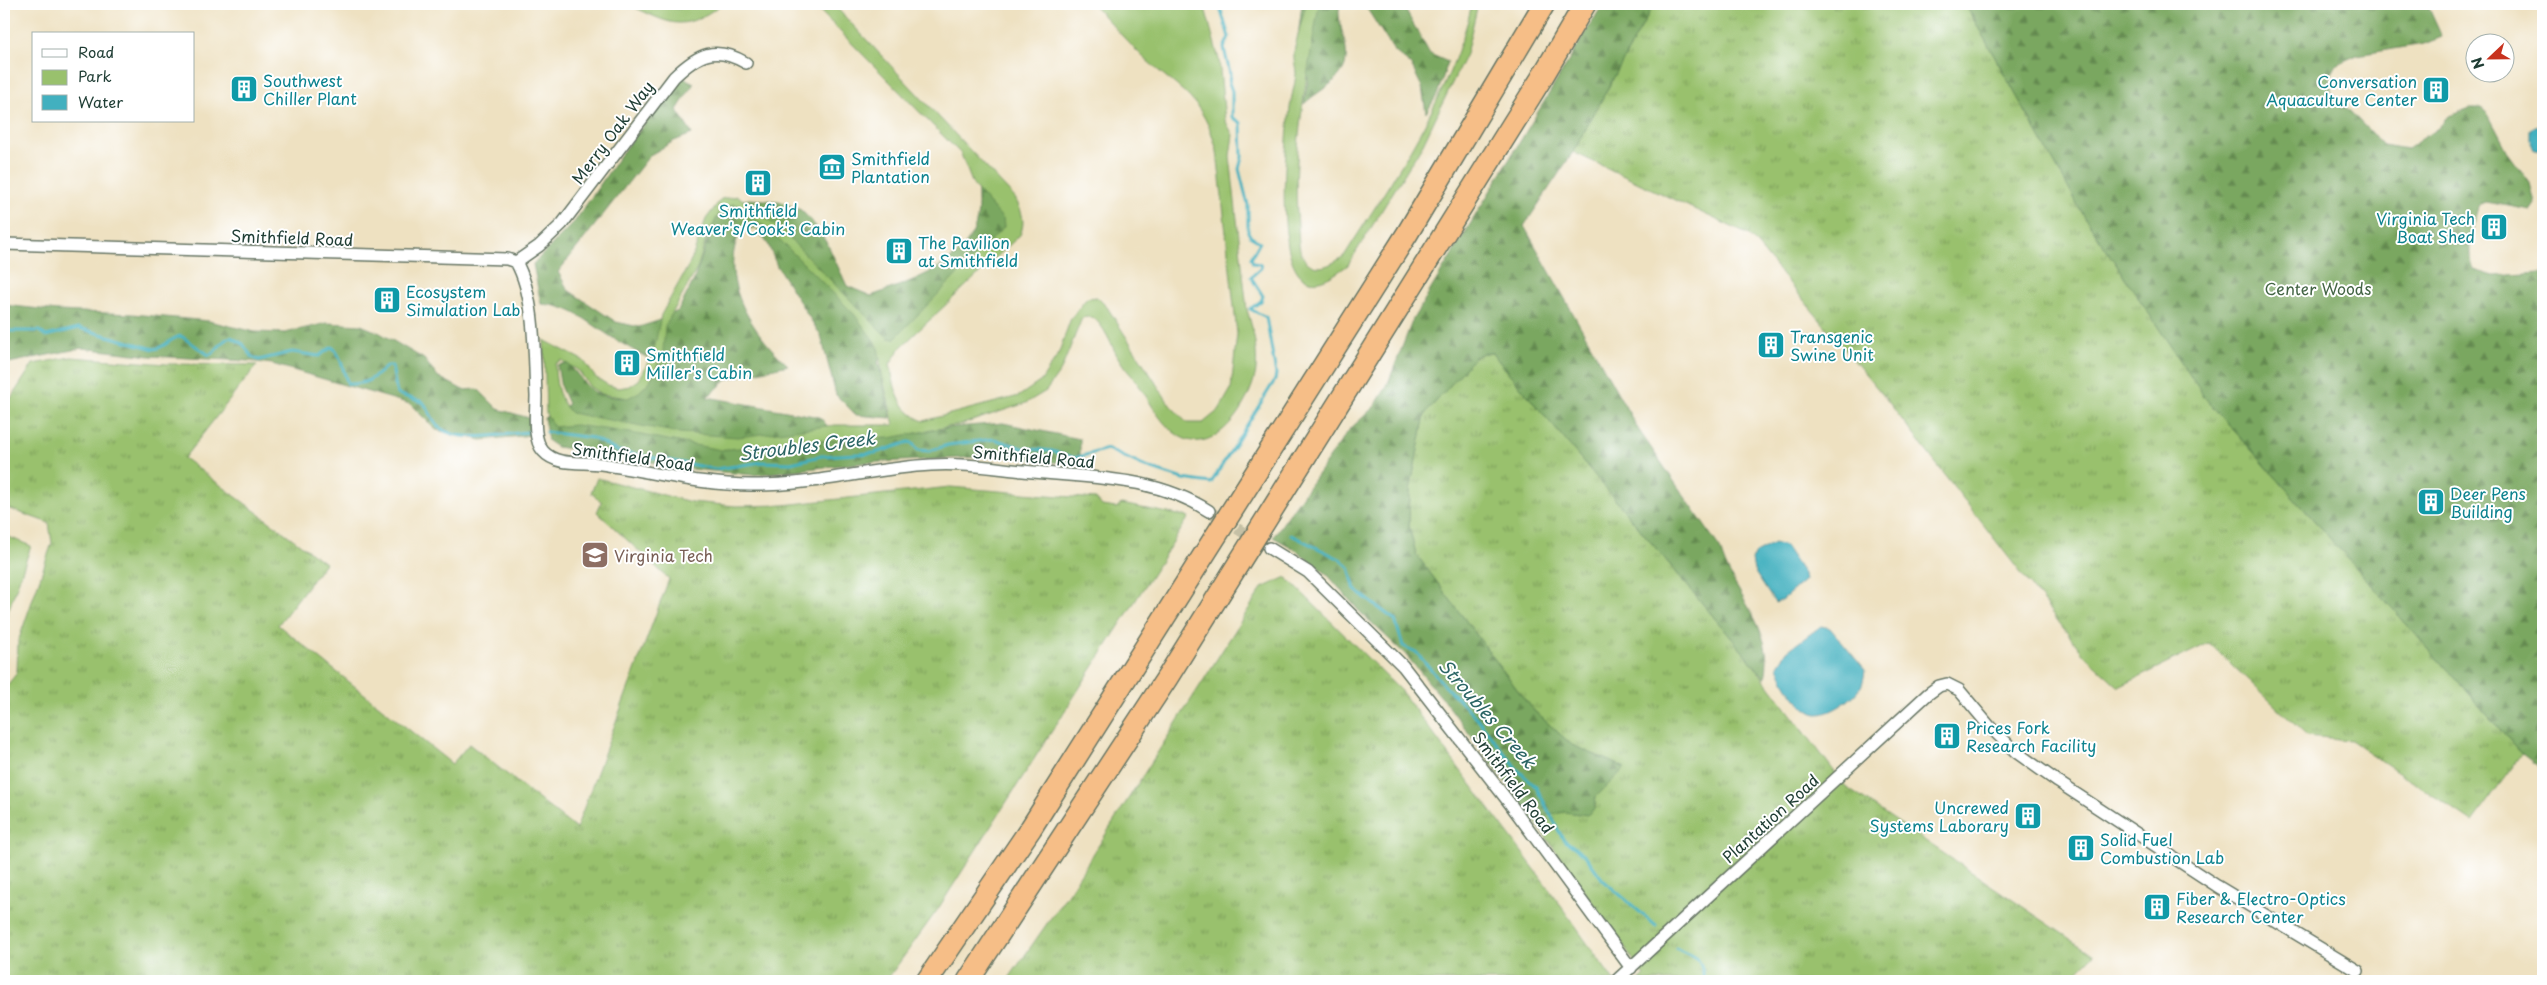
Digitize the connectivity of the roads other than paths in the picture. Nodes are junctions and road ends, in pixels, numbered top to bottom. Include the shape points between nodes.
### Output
1 (1544, 4) edge
2 (1585, 4) edge
3 (746, 63) dead end
4 (4, 244) edge
5 (516, 262) junction
6 (1209, 511) tunnel mouth
7 (1269, 548) tunnel mouth
8 (1631, 968) junction
9 (2358, 971) dead end
10 (927, 981) edge
11 (968, 981) edge
12 (1616, 981) edge

1 - 10 highway via 1407,234 1046,804
2 - 11 highway via 1167,678
3 - 5 street, Merry Oak Way via 722,53 689,62 674,77 562,224
4 - 5 street, Smithfield Road via 497,257
5 - 6 street, Smithfield Road via 530,310 538,441 544,452 560,462 583,462 673,478 746,486 791,484 842,475 949,464 1125,480 1163,488
7 - 8 street, Smithfield Road via 1308,572 1403,666 1506,798
8 - 9 street, Plantation Road via 1921,701 1939,686 1947,684 1959,690 2016,752 2058,782 2217,886
8 - 12 street, Plantation Road

